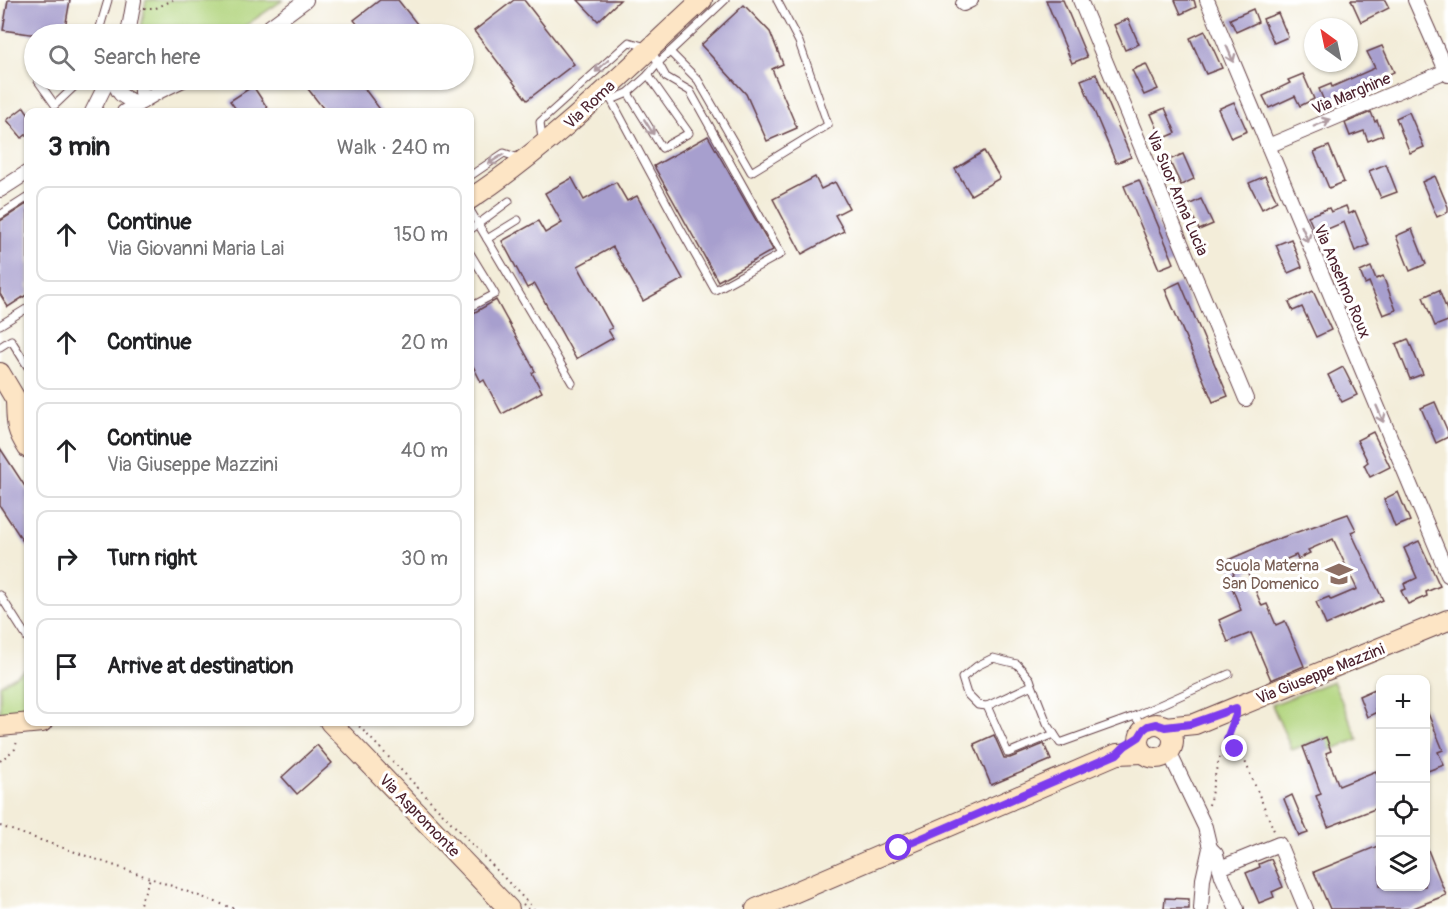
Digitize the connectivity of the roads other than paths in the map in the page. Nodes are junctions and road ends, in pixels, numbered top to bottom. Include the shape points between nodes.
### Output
1 (108, 0) edge
2 (306, 0) edge
3 (702, 0) edge
4 (724, 0) edge
5 (777, 0) edge
6 (1080, 0) edge
7 (1207, 0) edge
8 (1415, 0) edge
9 (133, 4) edge
10 (102, 24) edge
11 (130, 24) edge
12 (274, 24) edge
13 (675, 36) junction
14 (670, 52) junction
15 (654, 55) junction
16 (1447, 73) edge
17 (648, 75) junction
18 (44, 90) edge
19 (71, 90) edge
20 (103, 90) edge
21 (117, 90) edge
22 (140, 90) edge
23 (162, 90) edge
24 (628, 93) junction
25 (608, 95) junction
26 (140, 103) junction
27 (55, 105) junction
28 (57, 108) edge
29 (94, 108) edge
30 (131, 108) edge
31 (543, 146) junction
32 (1268, 146) junction
33 (525, 160) junction
34 (474, 173) edge
35 (24, 175) edge
36 (0, 190) edge
37 (474, 196) edge
38 (24, 200) edge
39 (509, 201) dead end
40 (0, 215) edge
41 (474, 216) edge
42 (518, 220) dead end
43 (479, 224) junction
44 (474, 227) edge
45 (487, 239) junction
46 (474, 260) edge
47 (474, 305) edge
48 (24, 310) edge
49 (0, 325) edge
50 (0, 347) edge
51 (24, 361) edge
52 (0, 373) edge
53 (572, 383) dead end
54 (1246, 399) dead end
55 (22, 407) edge
56 (24, 442) edge
57 (1448, 575) edge
58 (0, 595) edge
59 (1448, 620) edge
60 (24, 633) edge
61 (1229, 674) dead end
62 (1032, 684) junction
63 (987, 706) junction
64 (24, 724) edge
65 (0, 726) edge
66 (334, 726) edge
67 (1054, 734) junction
68 (1153, 739) junction
69 (1210, 848) junction
70 (1221, 872) junction
71 (1203, 879) junction
72 (509, 909) edge
73 (756, 909) edge
74 (1201, 909) edge
75 (1237, 909) edge
76 (1306, 909) edge

1 - 10 lane
2 - 12 street
3 - 13 street, Via Roma
4 - 13 lane
5 - 14 lane via 799,42 828,125 751,172 699,80
6 - 54 street, Via Suor Anna Lucia
7 -> 32 street, Via Anselmo Roux
8 - 16 street
9 - 11 street
13 - 14 lane
13 - 15 street, Via Roma
14 - 15 lane
15 - 17 lane
15 - 25 street, Via Roma
15 - 25 lane via 666,77 690,91 781,254 715,290
15 -> 31 lane via 629,42 540,122
32 -> 16 street, Via Marghine
17 - 24 lane
24 -> 17 lane via 662,148 689,133
18 - 27 lane
19 - 27 lane
20 - 29 street
21 - 26 street
22 - 26 street
23 - 26 street
24 - 25 lane
25 - 31 street, Via Roma
26 - 30 street
27 - 28 lane
31 - 33 street, Via Roma
32 -> 57 street, Via Anselmo Roux
33 -> 34 lane via 504,153
33 - 37 street, Via Roma
35 - 36 street
38 - 40 lane
39 - 43 lane
41 - 43 lane
42 - 45 lane
43 - 44 lane
43 - 45 lane
45 - 53 lane
46 - 47 lane via 495,294
48 - 49 lane
50 - 51 lane via 11,340
52 - 55 street
55 - 56 street via 17,423
58 - 60 lane
59 - 68 street, Via Giuseppe Mazzini
61 - 68 lane
62 - 63 lane
62 - 63 lane via 1017,664 993,658 962,678 967,694 978,705
62 - 67 lane
63 - 67 lane via 1008,753
64 - 65 street
66 - 72 street, Via Aspromonte
67 - 68 lane via 1060,743
68 - 69 street via 1178,771 1205,827
68 - 73 street, Via Giuseppe Mazzini via 1125,746 1117,754
69 - 70 street
69 - 71 street
70 - 71 street
70 - 75 street
70 - 76 street via 1279,844
71 - 74 street

